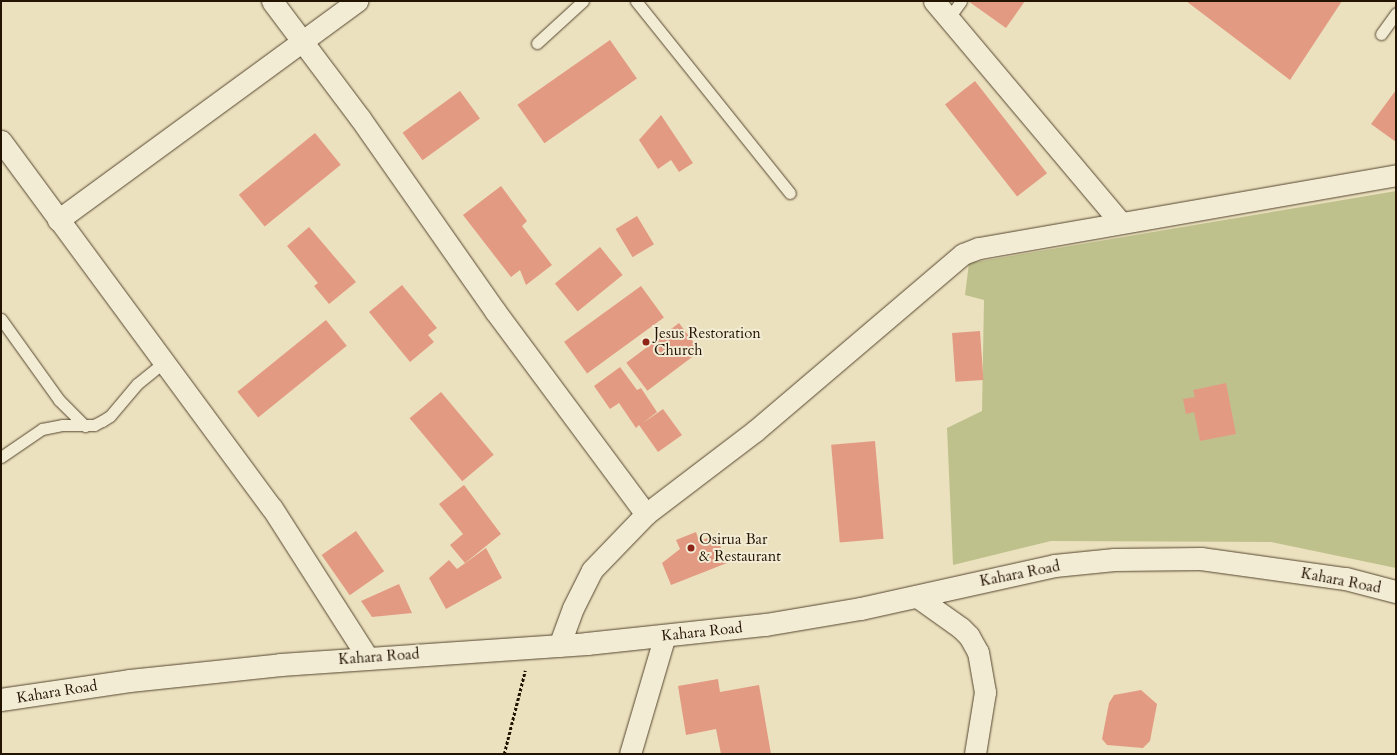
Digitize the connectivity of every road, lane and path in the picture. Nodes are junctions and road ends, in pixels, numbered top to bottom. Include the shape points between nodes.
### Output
1 (272, 1) edge
2 (357, 1) edge
3 (583, 1) edge
4 (636, 1) edge
5 (934, 1) edge
6 (961, 1) edge
7 (1396, 13) edge
8 (948, 19) junction
9 (1381, 34) dead end
10 (302, 40) junction
11 (537, 43) dead end
12 (1, 141) edge
13 (1396, 175) edge
14 (790, 192) dead end
15 (58, 220) junction
16 (1121, 223) junction
17 (1, 319) edge
18 (164, 362) junction
19 (85, 426) junction
20 (1, 457) edge
21 (646, 514) junction
22 (1396, 592) edge
23 (916, 596) junction
24 (665, 635) junction
25 (559, 646) junction
26 (531, 647) junction
27 (368, 658) junction
28 (1, 700) edge
29 (504, 754) edge
30 (630, 754) edge
31 (975, 754) edge

1 - 10 street
2 - 10 street
3 - 11 lane
4 - 14 lane
5 - 8 street
6 - 8 lane
7 - 9 lane
8 - 16 street
10 - 15 street
10 - 21 street via 495,311
12 - 15 street
13 - 16 street
15 - 18 street
16 - 21 street via 980,248 963,254 755,431
17 - 19 lane via 59,400
18 - 19 lane via 136,384 110,416 94,425
18 - 27 street via 272,508
19 - 20 lane via 62,425 42,429
21 - 25 street via 592,570 573,608
22 - 23 street, Kahara Road via 1346,579 1201,559 1115,560 1055,566
23 - 24 street, Kahara Road via 814,618
23 - 31 street via 961,628 978,652 985,692
24 - 25 street, Kahara Road
24 - 30 street
25 - 26 street, Kahara Road
26 - 27 street, Kahara Road
26 - 29 path
27 - 28 street, Kahara Road via 130,681

